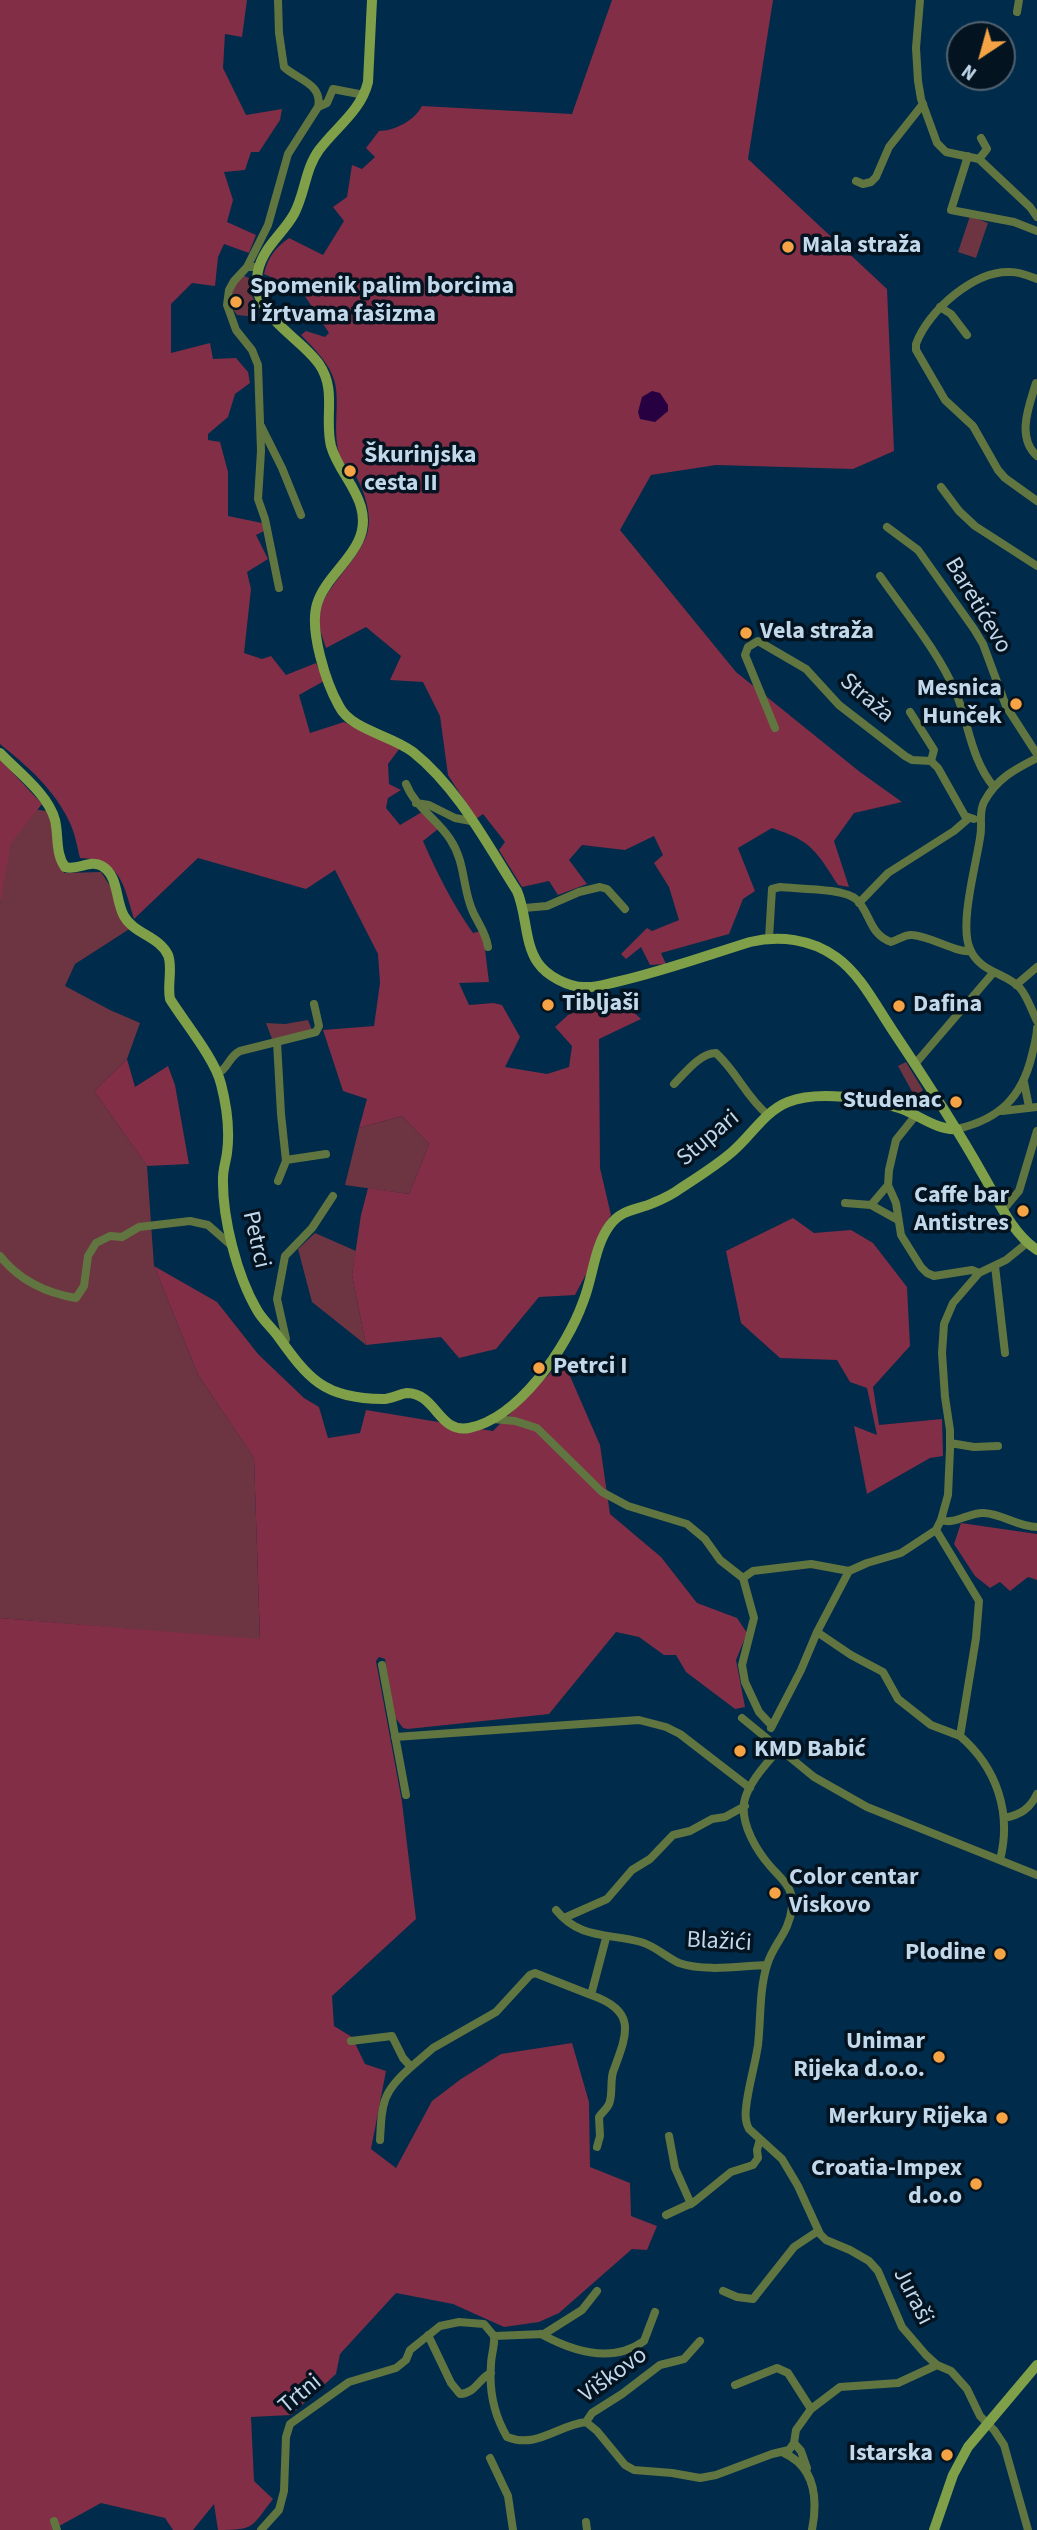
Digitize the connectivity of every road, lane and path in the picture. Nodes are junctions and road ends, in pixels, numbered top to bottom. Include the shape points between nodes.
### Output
1 (278, 0) edge
2 (372, 0) edge
3 (920, 0) edge
4 (1019, 0) edge
5 (1017, 12) dead end
6 (365, 95) junction
7 (923, 104) junction
8 (318, 107) junction
9 (981, 138) dead end
10 (968, 156) junction
11 (979, 159) junction
12 (856, 181) dead end
13 (1037, 217) edge
14 (1037, 230) edge
15 (247, 267) junction
16 (259, 267) junction
17 (1037, 279) edge
18 (940, 307) junction
19 (967, 335) dead end
20 (1036, 383) edge
21 (260, 425) junction
22 (1037, 456) edge
23 (941, 487) dead end
24 (1037, 500) edge
25 (301, 515) dead end
26 (887, 527) dead end
27 (1037, 566) edge
28 (880, 576) dead end
29 (279, 588) dead end
30 (910, 712) dead end
31 (775, 728) dead end
32 (0, 753) edge
33 (1037, 756) edge
34 (931, 761) junction
35 (405, 784) dead end
36 (994, 787) junction
37 (416, 803) junction
38 (969, 818) junction
39 (980, 820) junction
40 (471, 821) junction
41 (859, 903) junction
42 (524, 908) junction
43 (625, 909) dead end
44 (769, 938) junction
45 (488, 947) dead end
46 (970, 951) junction
47 (1037, 967) edge
48 (993, 973) junction
49 (1016, 985) junction
50 (314, 1004) dead end
51 (1037, 1021) edge
52 (1037, 1028) edge
53 (277, 1042) junction
54 (915, 1064) junction
55 (218, 1073) junction
56 (1024, 1082) junction
57 (674, 1084) dead end
58 (1033, 1107) edge
59 (1002, 1111) junction
60 (768, 1115) junction
61 (916, 1115) junction
62 (957, 1129) junction
63 (1037, 1131) edge
64 (326, 1154) dead end
65 (286, 1160) junction
66 (278, 1181) dead end
67 (888, 1185) junction
68 (333, 1196) dead end
69 (845, 1203) dead end
70 (871, 1205) junction
71 (1003, 1210) junction
72 (898, 1220) junction
73 (232, 1246) junction
74 (1032, 1247) edge
75 (0, 1256) edge
76 (995, 1266) junction
77 (979, 1273) junction
78 (583, 1302) joint
79 (284, 1345) junction
80 (1005, 1353) dead end
81 (493, 1419) junction
82 (950, 1443) junction
83 (998, 1446) dead end
84 (942, 1520) junction
85 (1037, 1527) edge
86 (936, 1530) junction
87 (849, 1571) junction
88 (743, 1578) junction
89 (817, 1632) junction
90 (382, 1665) dead end
91 (742, 1718) dead end
92 (772, 1726) junction
93 (960, 1736) junction
94 (395, 1737) junction
95 (766, 1739) junction
96 (779, 1749) junction
97 (751, 1788) junction
98 (1037, 1794) edge
99 (405, 1795) dead end
100 (744, 1806) junction
101 (1004, 1818) junction
102 (1000, 1860) junction
103 (1037, 1875) edge
104 (556, 1910) dead end
105 (564, 1918) junction
106 (606, 1938) junction
107 (767, 1965) junction
108 (591, 1995) junction
109 (351, 2041) dead end
110 (411, 2067) junction
111 (669, 2136) dead end
112 (760, 2139) junction
113 (380, 2140) dead end
114 (597, 2147) dead end
115 (691, 2204) junction
116 (666, 2215) dead end
117 (818, 2231) junction
118 (597, 2291) dead end
119 (723, 2291) dead end
120 (655, 2312) dead end
121 (541, 2334) junction
122 (428, 2335) junction
123 (494, 2336) junction
124 (701, 2341) dead end
125 (937, 2365) junction
126 (1037, 2365) edge
127 (491, 2373) junction
128 (735, 2385) dead end
129 (811, 2409) junction
130 (586, 2422) junction
131 (987, 2423) junction
132 (794, 2443) junction
133 (784, 2453) junction
134 (489, 2458) dead end
135 (808, 2472) junction
136 (54, 2521) dead end
137 (57, 2530) edge
138 (261, 2530) edge
139 (513, 2530) edge
140 (813, 2530) edge
141 (934, 2530) edge
142 (1028, 2530) edge

1 - 8 street via 284,67 316,89
2 - 6 street
3 - 7 street via 916,48
4 - 5 street
6 - 8 street via 332,89 327,103
6 - 16 street via 319,150 296,211
7 - 10 street via 942,149
7 - 12 street via 889,147 876,177 863,184
8 - 15 street via 288,154 268,225
9 - 11 street via 987,149
10 - 11 street
10 - 14 street via 951,210
11 - 13 street
15 - 16 street
15 - 21 street via 234,281 228,311 258,365
16 - 40 street via 258,288 268,312 317,360 327,378 331,443 362,509 357,545 317,604 315,631 334,697 351,721 415,753 456,797
17 - 18 street via 1011,272 992,275 955,293
18 - 19 street
18 - 24 street via 918,337 916,351 945,400 973,426 998,470
20 - 22 street via 1025,429 1029,449
21 - 25 street
21 - 29 street via 258,499
23 - 27 street, Baretićevo via 975,526
26 - 33 street, Baretićevo via 918,550 974,629 1006,706
28 - 36 street via 957,694 981,768
30 - 34 street, Straža via 934,750
31 - 34 street, Straža via 745,656 748,647 758,641 806,669 839,705 905,756
32 - 55 street, Petrci via 42,797 55,822 65,867 100,864 115,885 124,917 165,950 170,959 170,999
33 - 36 street
34 - 38 street, Straža
35 - 37 street
36 - 39 street
37 - 40 street
37 - 45 street via 441,827 457,852
38 - 39 street
38 - 41 street via 888,873
39 - 46 street via 966,939
40 - 42 street
41 - 44 street via 841,893 772,889
41 - 46 street via 881,939 891,942 908,934
42 - 43 street via 547,906 600,887
42 - 44 street via 533,956 556,979 580,988
44 - 54 street via 805,942 846,965
46 - 48 street
47 - 49 street
48 - 49 street
48 - 54 street
49 - 51 street
50 - 53 street via 318,1030
52 - 56 street
53 - 55 street via 234,1054
53 - 65 street
54 - 62 street
55 - 73 street, Petrci via 228,1124 223,1177
56 - 58 street
56 - 59 street
57 - 60 street via 699,1060 716,1054
58 - 59 street
59 - 62 street
60 - 61 street, Stupari via 804,1096 887,1105
60 - 78 street, Stupari via 731,1152 679,1190 627,1210 611,1224
61 - 62 street, Stupari via 945,1129
61 - 67 street via 895,1140
62 - 71 street
63 - 71 street via 1023,1182
64 - 65 street
65 - 66 street
67 - 70 street
67 - 72 street
68 - 79 street via 312,1228 285,1256 277,1299
69 - 70 street
70 - 72 street
71 - 74 street
72 - 77 street via 901,1235 927,1273
73 - 75 street via 208,1225 190,1221 139,1227 121,1237 110,1236 96,1243 88,1256 85,1286 76,1298 24,1279
73 - 79 street, Petrci via 258,1312
74 - 76 street
76 - 77 street
76 - 80 street
77 - 82 street via 953,1303 944,1324
78 - 81 street, Petrci via 560,1350 542,1374
79 - 81 street, Petrci via 308,1377 321,1386 385,1399 407,1393 419,1396 455,1428
81 - 88 street via 537,1428 602,1492 628,1506 687,1524
82 - 83 street
82 - 84 street
84 - 85 street via 950,1523 983,1513
84 - 86 street
86 - 87 street via 901,1553
86 - 93 street via 979,1601
87 - 88 street via 811,1564 753,1571
87 - 89 street
88 - 92 street via 754,1618 742,1665 745,1682 759,1712
89 - 92 street
89 - 93 street via 883,1672 898,1699 931,1725
90 - 94 street
91 - 95 street
92 - 95 street
93 - 101 street via 994,1778
94 - 97 street via 639,1720 680,1734
94 - 99 street
95 - 96 street
96 - 97 street
96 - 102 street via 814,1777 867,1807
97 - 100 street
98 - 101 street via 1028,1808
100 - 105 street via 673,1835 607,1899
100 - 107 street, Blažići via 752,1839 791,1889 790,1921
101 - 102 street
102 - 103 street
104 - 105 street, Blažići
105 - 106 street, Blažići via 589,1934
106 - 107 street, Blažići via 644,1943 694,1966
106 - 108 street
107 - 112 street via 746,2108 746,2123
108 - 110 street via 535,1973 496,2012 433,2048
108 - 114 street via 618,2009 626,2030 612,2076 609,2106 599,2117
109 - 110 street via 392,2036
110 - 113 street via 391,2084
111 - 115 street via 675,2168
112 - 115 street via 756,2163 732,2172
112 - 117 street via 795,2179
115 - 116 street
117 - 119 street via 794,2248 753,2298
117 - 125 street, Juraši via 826,2241 850,2250 878,2271 902,2328
118 - 121 street, Trtni via 573,2317
120 - 121 street, Trtni via 644,2341 600,2355
121 - 123 street, Trtni
122 - 123 street, Trtni via 440,2326 459,2322 484,2324
122 - 127 street via 460,2393
122 - 138 street, Trtni via 396,2368 349,2382 290,2424 279,2510
123 - 127 street
124 - 130 street, Viškovo via 684,2358 660,2365
125 - 129 street via 898,2383 840,2387
125 - 131 street, Juraši via 960,2379
126 - 131 street
127 - 130 street, Viškovo via 493,2404 507,2437 524,2442 540,2439
128 - 129 street via 782,2368
129 - 132 street, Viškovo via 796,2430
130 - 133 street, Viškovo via 634,2470 700,2478
131 - 141 street via 953,2475
131 - 142 street, Juraši via 1004,2445
132 - 133 street, Viškovo
132 - 135 street
133 - 135 street
134 - 139 street via 508,2496
135 - 140 street via 814,2496
136 - 137 street

